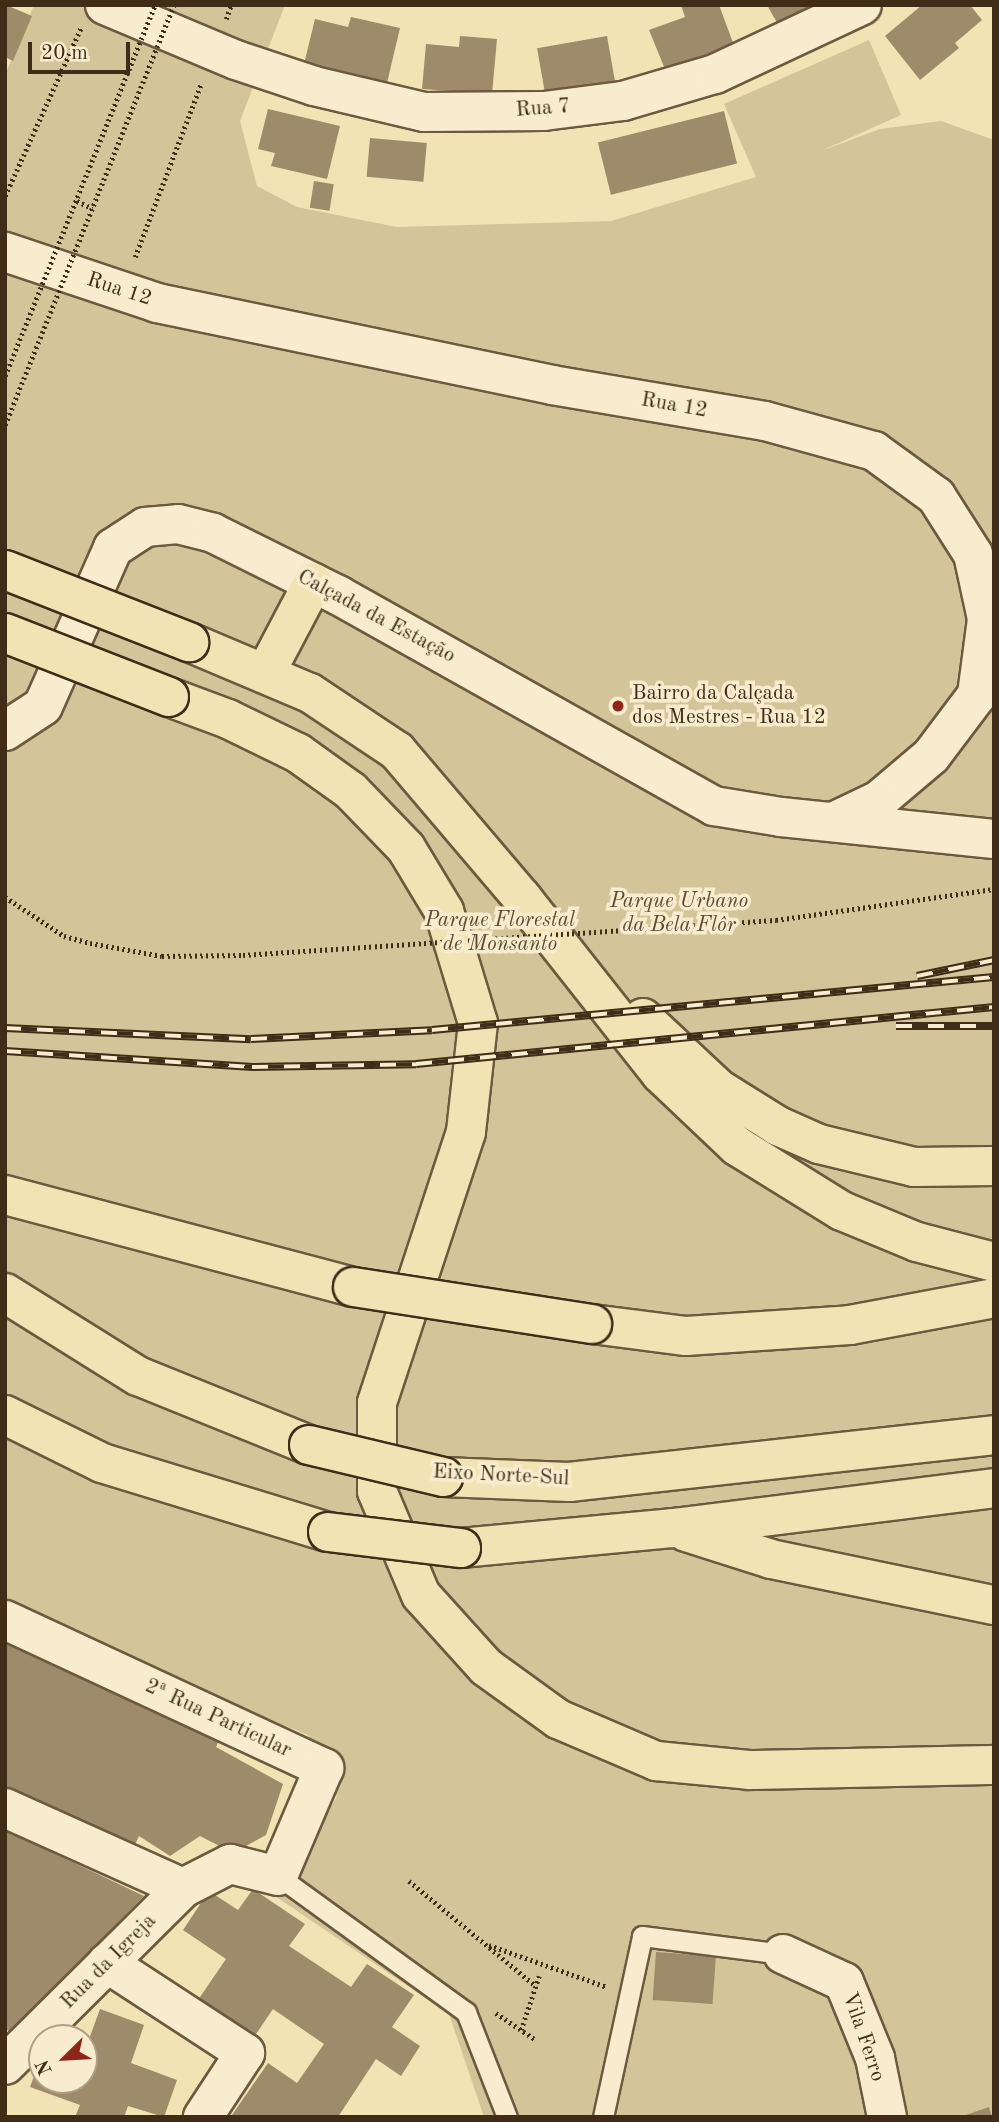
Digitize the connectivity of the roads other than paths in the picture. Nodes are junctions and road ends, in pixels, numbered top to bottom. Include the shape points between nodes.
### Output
1 (862, 5) edge
2 (95, 12) edge
3 (5, 252) edge
4 (5, 570) edge
5 (313, 583) junction
6 (5, 633) edge
7 (266, 672) junction
8 (5, 731) edge
9 (835, 821) junction
10 (994, 839) edge
11 (522, 898) junction
12 (994, 1166) edge
13 (5, 1195) edge
14 (994, 1262) edge
15 (5, 1293) edge
16 (994, 1297) edge
17 (5, 1415) edge
18 (994, 1435) edge
19 (994, 1488) edge
20 (674, 1528) junction
21 (994, 1605) edge
22 (5, 1620) edge
23 (994, 1765) edge
24 (952, 1766) junction
25 (994, 1786) edge
26 (5, 1808) edge
27 (278, 1875) junction
28 (183, 1888) junction
29 (783, 1954) joint
30 (107, 1963) junction
31 (10, 2051) edge
32 (203, 2117) edge
33 (507, 2117) edge
34 (603, 2117) edge
35 (887, 2117) edge

1 - 2 street, Rua 7 via 715,74 623,101 544,111 424,112 314,86
3 - 9 street, Rua 12 via 158,303 552,385 765,421 874,450 936,496 973,554 987,619 977,695 931,756 879,800
4 - 7 main road, bridge
5 - 7 main road
5 - 8 street, Calçada da Estação via 196,527 162,524 126,536 104,562 43,706
5 - 9 street, Calçada da Estação via 714,806
6 - 24 main road, bridge via 228,719 298,753 351,791 406,848 444,911 478,1023 466,1132 377,1403 377,1491 421,1595 486,1667 558,1719 656,1761 749,1770
7 - 11 main road via 310,693 397,751
9 - 10 street, Calçada da Estação
11 - 12 main road via 700,1074 767,1120 819,1144 866,1158 915,1167
11 - 14 main road via 661,1074 737,1146 842,1211 917,1242
13 - 16 main road, bridge via 354,1287 686,1336 850,1325
15 - 18 main road, Eixo Norte-Sul, bridge via 138,1376 309,1445 443,1476 569,1482
17 - 20 main road, bridge via 102,1463 328,1532 461,1548
19 - 20 main road
20 - 21 main road via 771,1559
22 - 27 street, 2ª Rua Particular via 324,1768
23 - 24 main road
24 - 25 main road
26 - 28 street
27 - 28 street, Rua da Igreja via 230,1864
27 - 33 lane via 466,2012
28 - 30 street, Rua da Igreja
29 - 34 lane via 642,1936
29 - 35 street, Vila Ferro via 844,1982 875,2058
30 - 31 street, Rua da Igreja
30 - 32 street via 245,2053

